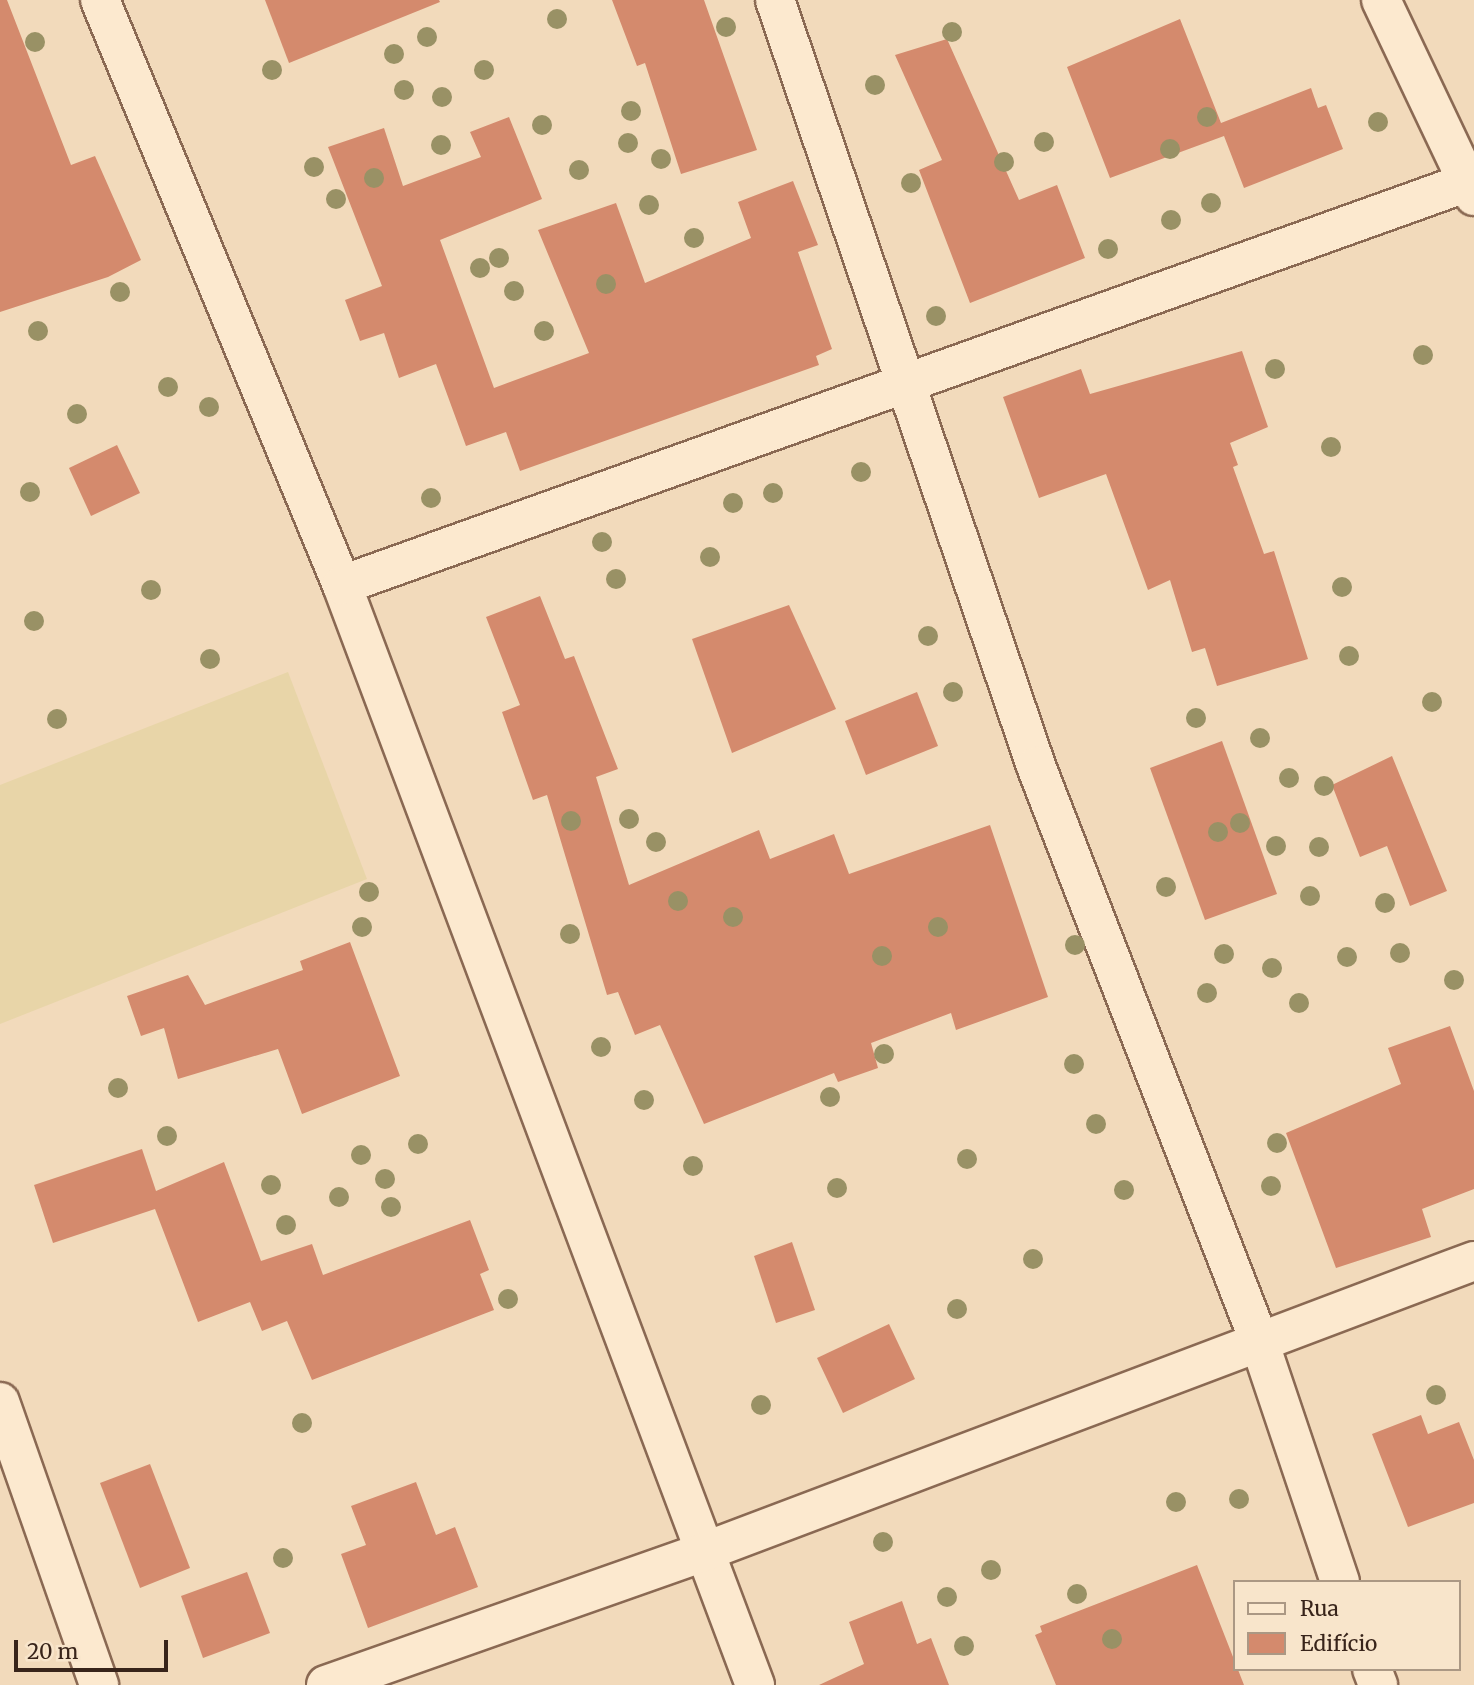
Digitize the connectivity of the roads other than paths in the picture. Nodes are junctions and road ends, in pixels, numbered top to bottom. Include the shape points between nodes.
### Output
1 (100, 0) edge
2 (775, 0) edge
3 (1381, 0) edge
4 (1472, 186) edge
5 (906, 385) junction
6 (342, 585) junction
7 (1474, 1261) edge
8 (1258, 1338) junction
9 (0, 1402) edge
10 (706, 1550) junction
11 (1339, 1580) edge
12 (100, 1685) edge
13 (326, 1685) edge
14 (755, 1685) edge

1 - 6 street
2 - 5 street
3 - 4 street
4 - 5 street
5 - 6 street
5 - 8 street via 1036,766
6 - 10 street
7 - 8 street
8 - 10 street
8 - 11 street
9 - 12 street
10 - 13 street
10 - 14 street

